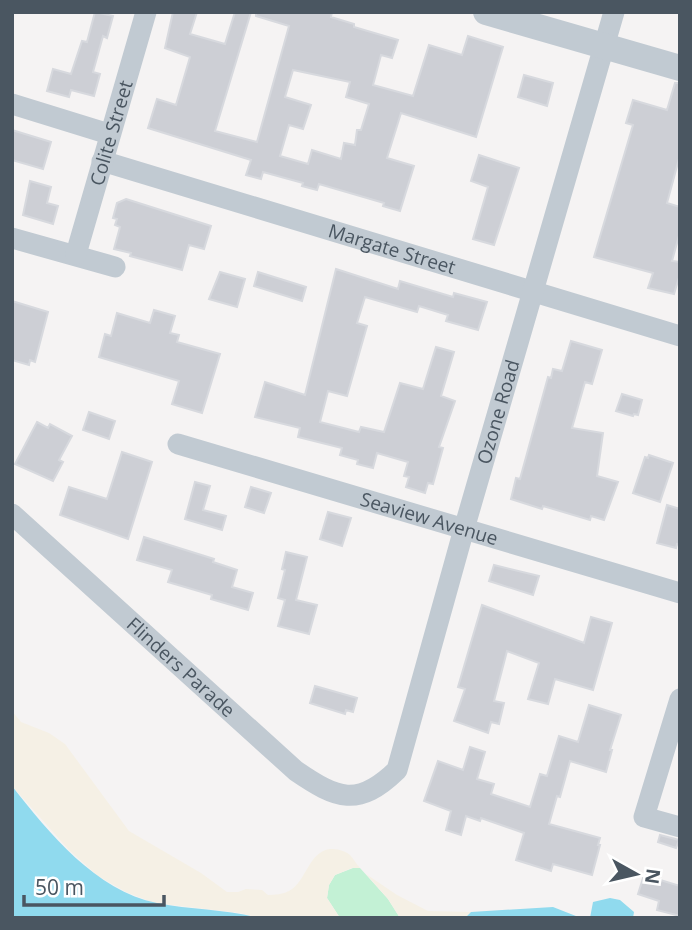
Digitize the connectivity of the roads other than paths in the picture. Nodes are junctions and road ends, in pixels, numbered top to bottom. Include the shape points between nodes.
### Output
1 (146, 12) edge
2 (486, 12) edge
3 (614, 12) edge
4 (604, 47) junction
5 (680, 68) edge
6 (12, 104) edge
7 (109, 134) junction
8 (102, 161) junction
9 (12, 237) edge
10 (76, 254) junction
11 (115, 267) dead end
12 (533, 293) junction
13 (680, 336) edge
14 (178, 444) dead end
15 (12, 514) edge
16 (464, 529) junction
17 (680, 593) edge
18 (680, 699) edge
19 (360, 795) joint
20 (680, 827) edge

1 - 7 street, Colite Street
2 - 4 street
3 - 4 street, Ozone Road
4 - 5 street
4 - 12 street, Ozone Road
6 - 7 street
7 - 8 street, Colite Street
8 - 10 street, Colite Street
8 - 12 street, Margate Street
9 - 10 street
10 - 11 street
12 - 13 street, Margate Street
12 - 16 street, Ozone Road
14 - 16 street, Seaview Avenue
15 - 19 street, Flinders Parade via 296,771 338,794
16 - 17 street, Seaview Avenue
16 - 19 street, Ozone Road via 397,770 380,787
18 - 20 street via 644,817

